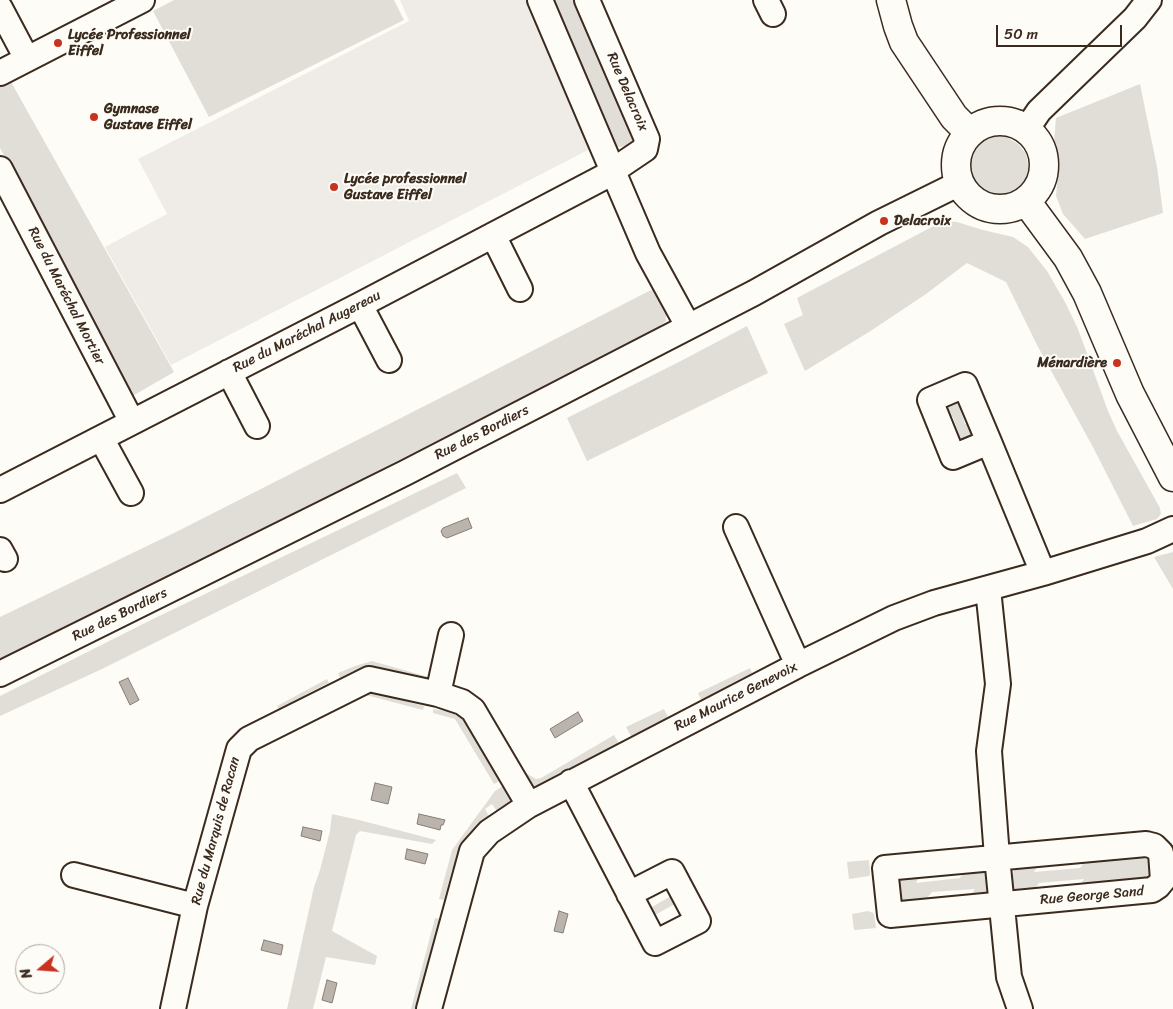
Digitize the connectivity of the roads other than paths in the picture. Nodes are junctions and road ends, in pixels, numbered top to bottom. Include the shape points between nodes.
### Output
1 (142, 0) edge
2 (540, 0) edge
3 (587, 0) edge
4 (892, 0) edge
5 (1149, 0) edge
6 (0, 8) edge
7 (27, 59) junction
8 (0, 73) edge
9 (1026, 130) junction
10 (970, 133) junction
11 (0, 169) edge
12 (612, 171) junction
13 (960, 183) junction
14 (1026, 201) junction
15 (492, 236) junction
16 (520, 289) dead end
17 (360, 305) junction
18 (688, 326) junction
19 (389, 360) dead end
20 (229, 372) junction
21 (132, 422) junction
22 (257, 426) dead end
23 (101, 438) junction
24 (989, 442) dead end
25 (1173, 477) edge
26 (0, 490) edge
27 (131, 493) dead end
28 (736, 526) dead end
29 (1173, 529) edge
30 (1043, 573) junction
31 (988, 589) junction
32 (451, 635) dead end
33 (798, 665) junction
34 (0, 674) edge
35 (438, 694) junction
36 (571, 782) junction
37 (529, 805) junction
38 (997, 858) junction
39 (74, 875) dead end
40 (630, 894) dead end
41 (1002, 904) junction
42 (195, 906) junction
43 (173, 1009) edge
44 (429, 1009) edge
45 (1020, 1009) edge

1 - 7 street
2 - 12 street
3 - 12 street, Rue Delacroix via 647,139 645,149
4 - 10 main road via 904,42 954,117
5 - 9 street via 1135,18 1039,111
6 - 7 street
7 - 8 street
9 - 10 main road via 1012,123 997,121
9 - 14 main road via 1036,140 1044,165 1042,179
10 - 13 main road via 957,156 956,170
11 - 21 street, Rue du Maréchal Mortier
12 - 15 street, Rue du Maréchal Augereau
12 - 18 street via 648,253
13 - 14 main road via 966,194 988,208 1014,207
13 - 18 street, Rue des Bordiers
14 - 25 main road via 1068,258 1087,293 1130,394
15 - 16 street
15 - 17 street, Rue du Maréchal Augereau
17 - 19 street
17 - 20 street, Rue du Maréchal Augereau
18 - 34 street, Rue des Bordiers via 414,468
20 - 21 street, Rue du Maréchal Augereau
20 - 22 street
21 - 23 street, Rue du Maréchal Augereau
23 - 26 street, Rue du Maréchal Augereau
23 - 27 street
24 - 30 street
28 - 33 street
29 - 30 street, Rue Maurice Genevoix via 1147,542
30 - 31 street, Rue Maurice Genevoix
31 - 33 street, Rue Maurice Genevoix via 894,618
31 - 38 street via 998,684 989,751
32 - 35 street
33 - 36 street, Rue Maurice Genevoix
35 - 37 street, Rue du Marquis de Racan via 474,710
35 - 42 street, Rue du Marquis de Racan via 370,679 249,739 239,749
36 - 37 street, Rue Maurice Genevoix
36 - 40 street
37 - 44 street, Rue Maurice Genevoix via 489,832 472,850
38 - 41 street
38 - 41 street, Rue George Sand via 885,868 890,915
38 - 41 street, Rue George Sand via 1146,844 1161,853 1163,880 1152,890
39 - 42 street
41 - 45 street via 1009,977
42 - 43 street, Rue du Marquis de Racan

